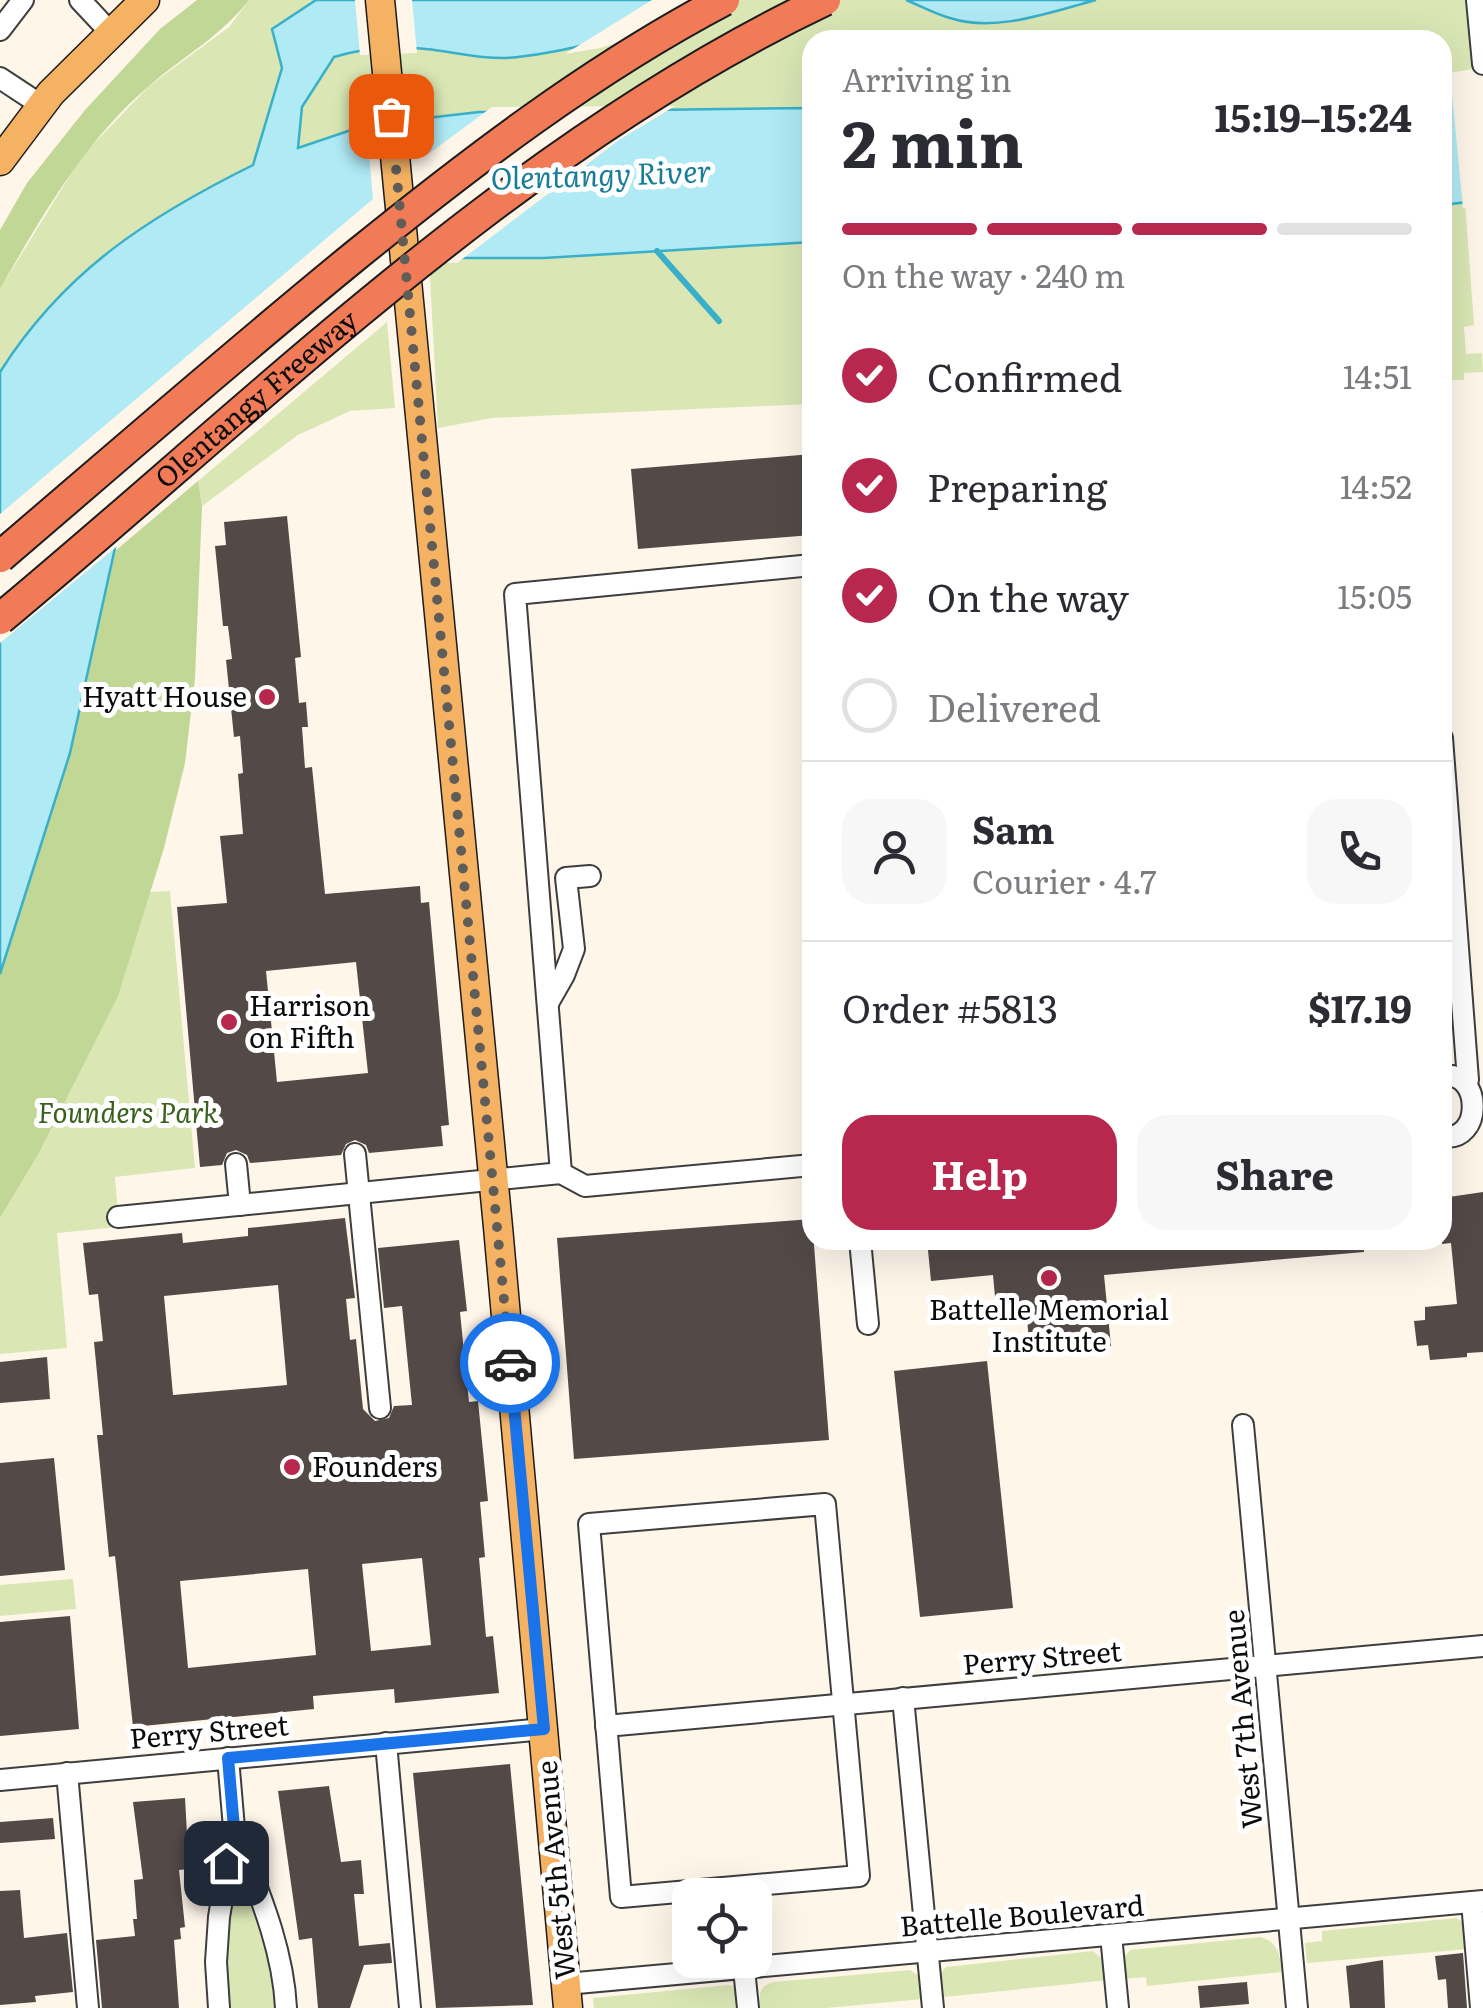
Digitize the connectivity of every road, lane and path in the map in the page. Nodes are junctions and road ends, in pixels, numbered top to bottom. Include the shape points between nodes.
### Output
1 (23, 0) edge
2 (80, 0) edge
3 (145, 0) edge
4 (380, 0) edge
5 (724, 0) edge
6 (825, 0) edge
7 (1477, 0) edge
8 (0, 30) edge
9 (110, 32) junction
10 (1483, 64) edge
11 (0, 78) edge
12 (41, 105) junction
13 (0, 161) edge
14 (0, 557) edge
15 (802, 566) edge
16 (0, 619) edge
17 (1452, 840) edge
18 (590, 876) dead end
19 (548, 1003) junction
20 (1452, 1076) edge
21 (1476, 1085) edge
22 (1481, 1121) edge
23 (1452, 1137) edge
24 (355, 1154) dead end
25 (236, 1164) dead end
26 (802, 1166) edge
27 (562, 1174) junction
28 (493, 1180) junction
29 (358, 1194) junction
30 (240, 1205) junction
31 (118, 1217) dead end
32 (861, 1250) edge
33 (868, 1324) dead end
34 (380, 1408) dead end
35 (1243, 1424) dead end
36 (1483, 1646) edge
37 (1266, 1666) junction
38 (903, 1698) junction
39 (842, 1704) junction
40 (606, 1726) junction
41 (544, 1729) junction
42 (386, 1743) junction
43 (228, 1758) junction
44 (67, 1773) junction
45 (0, 1780) edge
46 (234, 1828) junction
47 (1478, 1902) edge
48 (1289, 1920) junction
49 (1111, 1936) junction
50 (927, 1952) junction
51 (772, 1966) edge
52 (681, 1978) edge
53 (745, 1978) edge
54 (567, 1996) edge
55 (88, 2008) edge
56 (219, 2008) edge
57 (286, 2008) edge
58 (410, 2008) edge
59 (748, 2008) edge
60 (933, 2008) edge
61 (1118, 2008) edge
62 (1297, 2008) edge
63 (1481, 2008) edge

1 - 8 street
2 - 9 street
3 - 9 main road
4 - 28 main road, West 5th Avenue, bridge
5 - 14 highway, Olentangy Freeway, bridge via 658,35 468,165
6 - 16 highway, Olentangy Freeway, bridge via 682,76 496,203
7 - 10 street
9 - 12 main road
11 - 12 street
12 - 13 main road
15 - 19 street via 515,594
17 - 21 street
18 - 19 street via 566,878 574,949
19 - 27 street
20 - 21 street
21 - 22 street
22 - 23 street
24 - 29 street
25 - 30 street
26 - 27 street via 585,1186
27 - 28 street
28 - 29 street
28 - 41 main road, West 5th Avenue
29 - 30 street
29 - 34 street
30 - 31 street
32 - 33 street
35 - 37 street, West 7th Avenue
36 - 37 street, Perry Street
37 - 38 street, Perry Street
37 - 48 street, West 7th Avenue
38 - 39 street, Perry Street
38 - 50 street
39 - 40 street, Perry Street
39 - 40 street via 859,1876 621,1896
39 - 40 street via 825,1504 589,1524
41 - 42 street, Perry Street
41 - 54 main road, West 5th Avenue
42 - 43 street, Perry Street
42 - 58 street
43 - 44 street, Perry Street
43 - 46 street
44 - 45 street, Perry Street
44 - 55 street
46 - 56 street via 219,1917
46 - 57 street via 265,1908
47 - 48 street, Battelle Boulevard
47 - 63 street
48 - 49 street, Battelle Boulevard
48 - 62 street, West 7th Avenue
49 - 50 street, Battelle Boulevard
49 - 61 street
50 - 51 street, Battelle Boulevard
50 - 60 street
52 - 54 street, Battelle Boulevard
53 - 59 street

